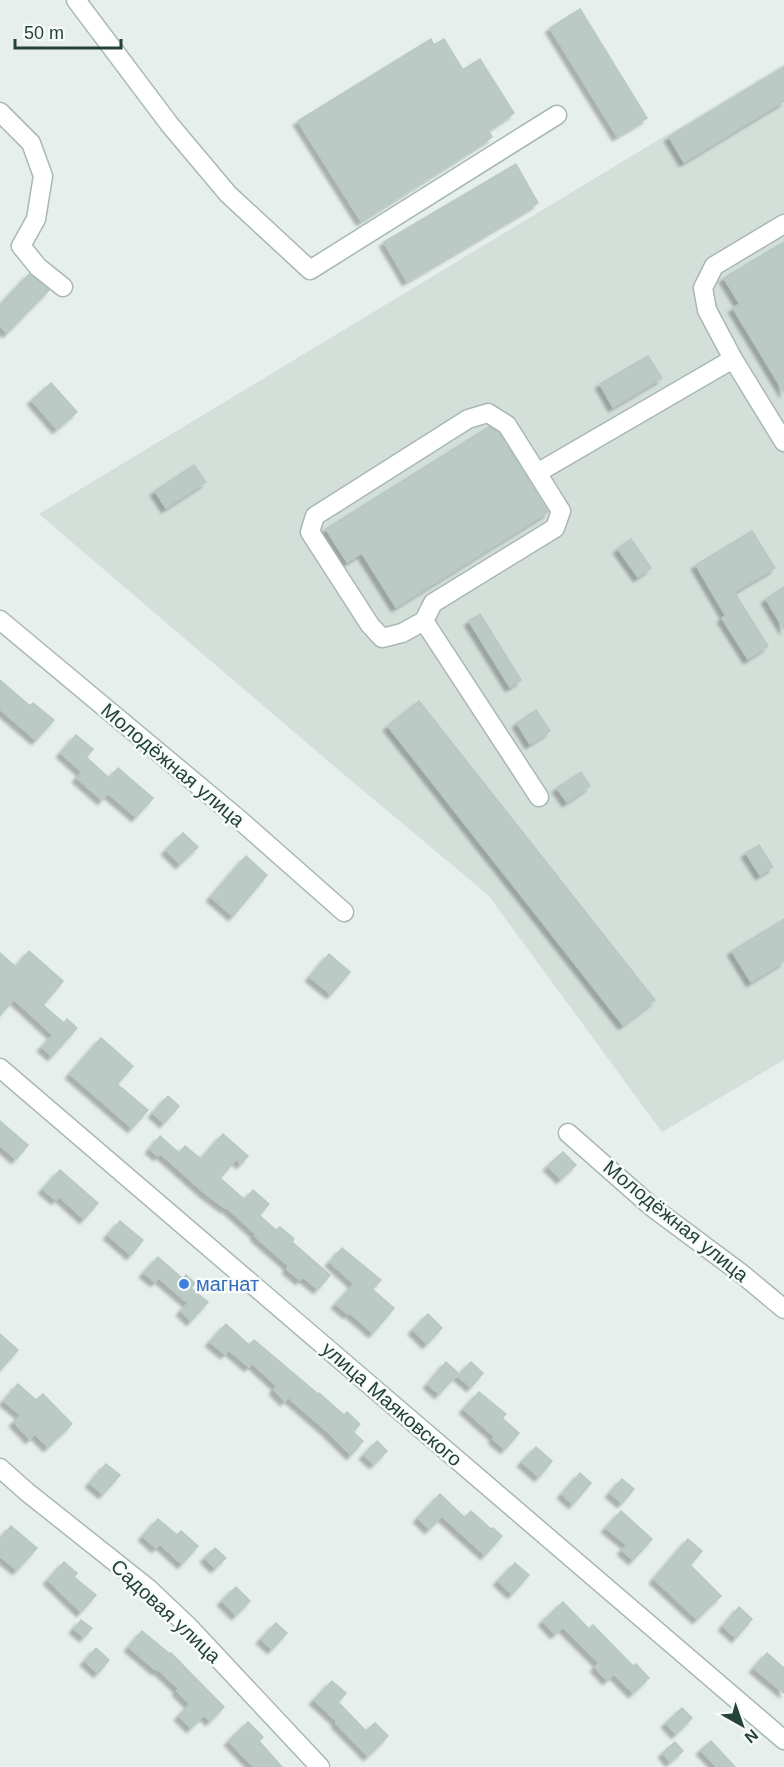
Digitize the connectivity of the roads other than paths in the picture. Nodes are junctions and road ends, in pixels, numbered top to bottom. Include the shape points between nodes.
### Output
1 (76, 0) edge
2 (0, 112) edge
3 (557, 115) dead end
4 (784, 224) edge
5 (63, 287) dead end
6 (734, 359) junction
7 (784, 442) edge
8 (537, 473) junction
9 (0, 620) edge
10 (424, 621) junction
11 (539, 797) dead end
12 (344, 912) dead end
13 (0, 1068) edge
14 (568, 1133) dead end
15 (784, 1310) edge
16 (0, 1468) edge
17 (784, 1740) edge
18 (320, 1767) edge

1 - 3 street via 170,125 228,194 310,270
2 - 5 street via 31,143 43,176 36,219 21,246 38,267
4 - 6 street via 714,266 703,288 708,310
6 - 7 street
6 - 8 street
8 - 10 street via 561,511 555,528 433,603
8 - 10 street via 507,425 488,413 468,419 315,516 310,532 382,638
9 - 12 street, Молодёжная улица
10 - 11 street
13 - 17 street, улица Маяковского
14 - 15 street, Молодёжная улица via 652,1207
16 - 18 street, Садовая улица via 188,1625

